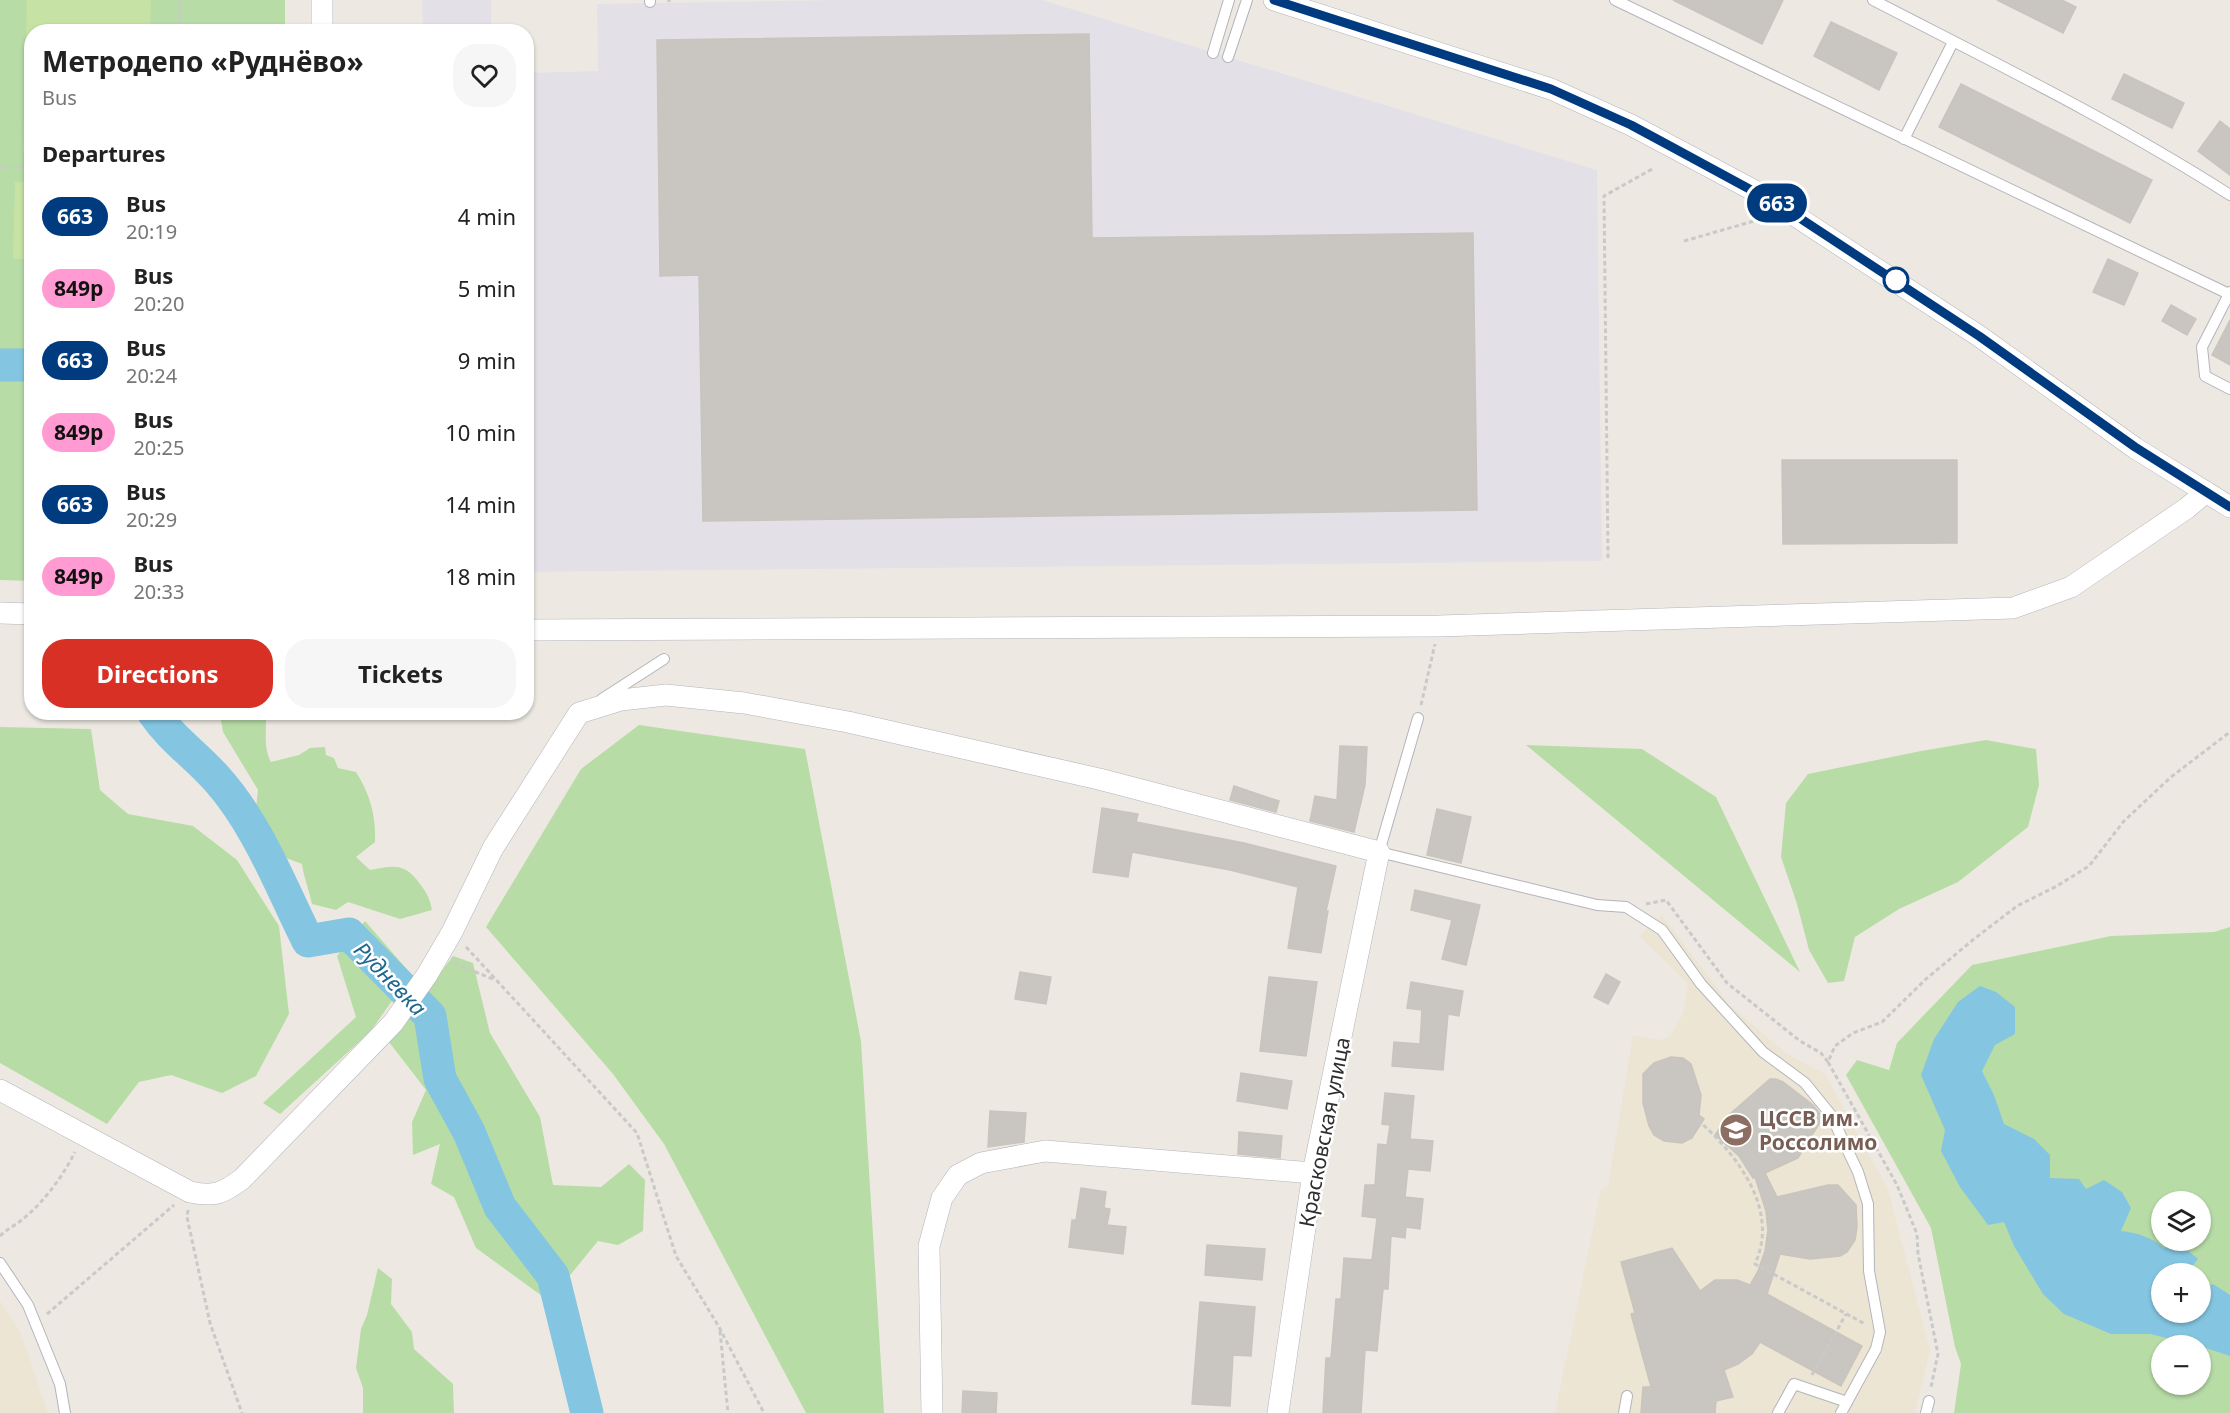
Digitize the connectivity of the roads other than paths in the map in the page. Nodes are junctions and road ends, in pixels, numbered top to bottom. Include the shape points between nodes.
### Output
1 (322, 0) edge
2 (1229, 0) edge
3 (1247, 0) edge
4 (1274, 0) edge
5 (1615, 0) edge
6 (1873, 0) edge
7 (322, 24) edge
8 (1953, 42) junction
9 (1213, 53) dead end
10 (1228, 57) dead end
11 (1904, 139) junction
12 (2230, 195) edge
13 (2229, 293) edge
14 (2230, 389) edge
15 (2206, 492) junction
16 (2230, 507) edge
17 (0, 613) edge
18 (24, 614) edge
19 (534, 630) edge
20 (664, 659) dead end
21 (579, 713) junction
22 (1418, 718) road end
23 (1379, 852) junction
24 (0, 1090) edge
25 (1313, 1173) junction
26 (0, 1263) edge
27 (1627, 1396) dead end
28 (1929, 1401) road end
29 (1847, 1402) junction
30 (65, 1413) edge
31 (932, 1413) edge
32 (1278, 1413) edge
33 (1624, 1413) edge
34 (1778, 1413) edge
35 (1841, 1413) edge
36 (1926, 1413) edge

1 - 7 street
2 - 9 lane
3 - 10 lane
4 - 15 street via 1551,89 1631,125 1768,198 1979,336 2135,447
5 - 11 lane
6 - 8 lane
8 - 11 lane
8 - 12 lane via 2087,111
11 - 13 lane
13 - 14 lane via 2202,347 2205,376
15 - 16 street
15 - 19 street via 2071,587 2013,608 1440,626
17 - 18 street
20 - 21 lane
21 - 23 street via 621,700 666,695 848,722 1099,779
21 - 24 street via 494,848 438,957 393,1023 242,1179 224,1192 189,1192
22 - 23 lane
23 - 25 street, Красковская улица
23 - 29 lane via 1597,905 1626,907 1662,930 1709,993 1763,1052 1805,1083 1831,1115 1866,1196 1869,1270 1880,1332 1876,1349
25 - 31 street via 1045,1151 981,1163 958,1175 942,1198 929,1246
25 - 32 street, Красковская улица
26 - 30 lane via 28,1305 60,1383
27 - 33 lane
28 - 36 lane
29 - 34 lane via 1794,1384
29 - 35 lane

